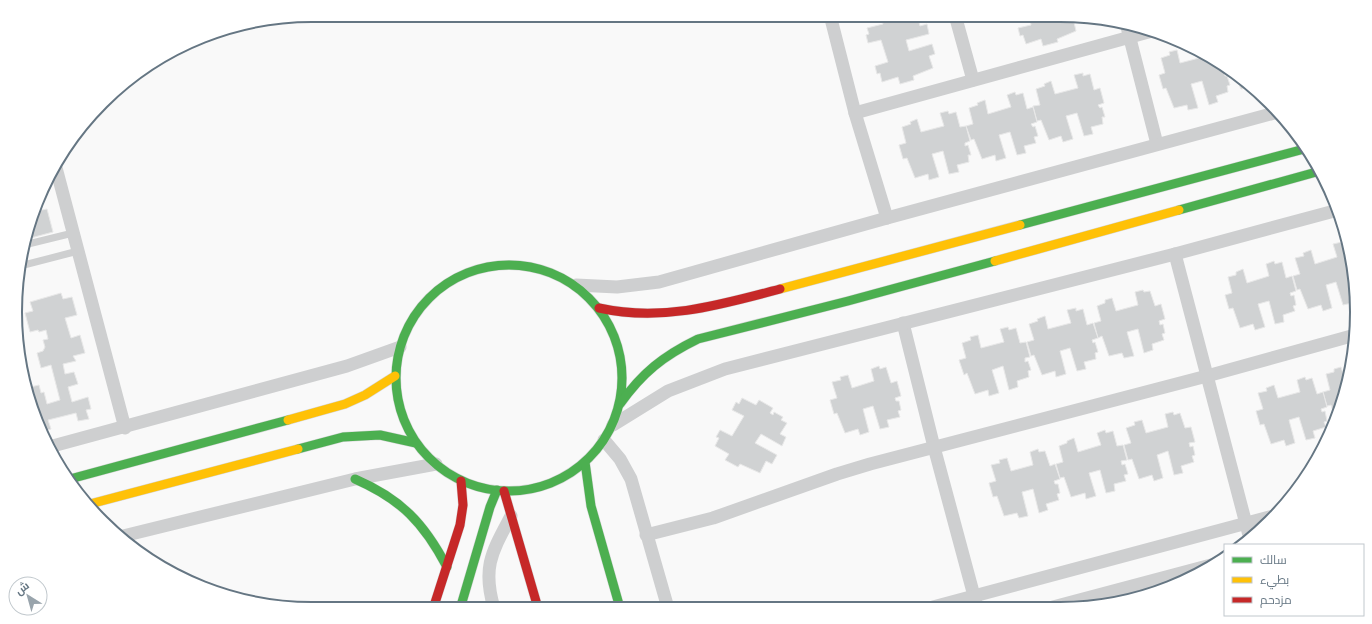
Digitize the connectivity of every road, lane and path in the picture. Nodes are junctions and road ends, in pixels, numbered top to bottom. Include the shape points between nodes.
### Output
1 (832, 22) edge
2 (957, 22) edge
3 (1128, 30) edge
4 (1142, 34) edge
5 (1130, 37) junction
6 (973, 80) junction
7 (855, 113) junction
8 (1271, 114) edge
9 (1157, 144) junction
10 (1300, 150) edge
11 (1314, 173) edge
12 (58, 174) edge
13 (1332, 212) edge
14 (887, 218) junction
15 (73, 233) junction
16 (31, 243) edge
17 (78, 251) junction
18 (1175, 254) junction
19 (26, 264) edge
20 (576, 285) junction
21 (600, 308) junction
22 (903, 323) junction
23 (1349, 337) edge
24 (400, 347) junction
25 (396, 376) junction
26 (1207, 376) junction
27 (620, 404) junction
28 (613, 425) junction
29 (125, 428) junction
30 (604, 440) junction
31 (416, 443) junction
32 (55, 446) edge
33 (934, 447) junction
34 (584, 462) junction
35 (436, 464) junction
36 (74, 478) edge
37 (355, 479) junction
38 (461, 481) junction
39 (501, 491) junction
40 (94, 503) edge
41 (511, 516) junction
42 (1263, 518) edge
43 (1246, 523) junction
44 (1248, 532) edge
45 (646, 535) junction
46 (128, 536) edge
47 (447, 567) junction
48 (1191, 570) edge
49 (976, 601) edge
50 (1075, 601) edge
51 (435, 602) edge
52 (462, 602) edge
53 (492, 602) edge
54 (536, 602) edge
55 (618, 602) edge
56 (666, 602) edge

1 - 7 street
2 - 6 street
3 - 5 street
4 - 5 street
5 - 6 street
5 - 9 street
6 - 7 street
7 - 14 street
8 - 9 street
9 - 14 street
10 - 21 street via 722,305 666,315 637,315
11 - 27 street via 848,301 698,339 675,350 654,365 635,383
12 - 15 street
13 - 18 street
14 - 20 street via 659,282 617,287
15 - 16 lane
15 - 17 street
17 - 19 lane
17 - 29 street
18 - 22 street
18 - 26 street
20 - 21 street
20 - 24 street via 548,270 518,264 486,266 457,276 432,294 412,319
21 - 27 street via 613,329 621,353 623,378
22 - 28 street via 706,375 668,391
22 - 33 street
23 - 26 street
24 - 25 street
24 - 29 street via 347,366
25 - 31 street via 398,400 405,422
25 - 36 street via 345,404
26 - 33 street
26 - 43 street
27 - 28 street
28 - 30 street
29 - 32 street
30 - 34 street
30 - 45 street via 620,459 630,480
31 - 35 street
31 - 40 street via 380,436 343,437
33 - 45 street via 837,474 713,518
33 - 49 street
34 - 39 street via 561,479 533,488
34 - 55 street via 593,513
35 - 37 street
35 - 38 street
37 - 46 street
37 - 47 street via 381,491 411,512 430,535
38 - 39 street
38 - 47 street via 463,505 460,525
39 - 41 street
39 - 52 street via 490,507
41 - 53 street via 490,561 488,587
41 - 54 street
42 - 43 street
43 - 44 street
43 - 49 street
45 - 56 street
47 - 51 street
48 - 50 street

